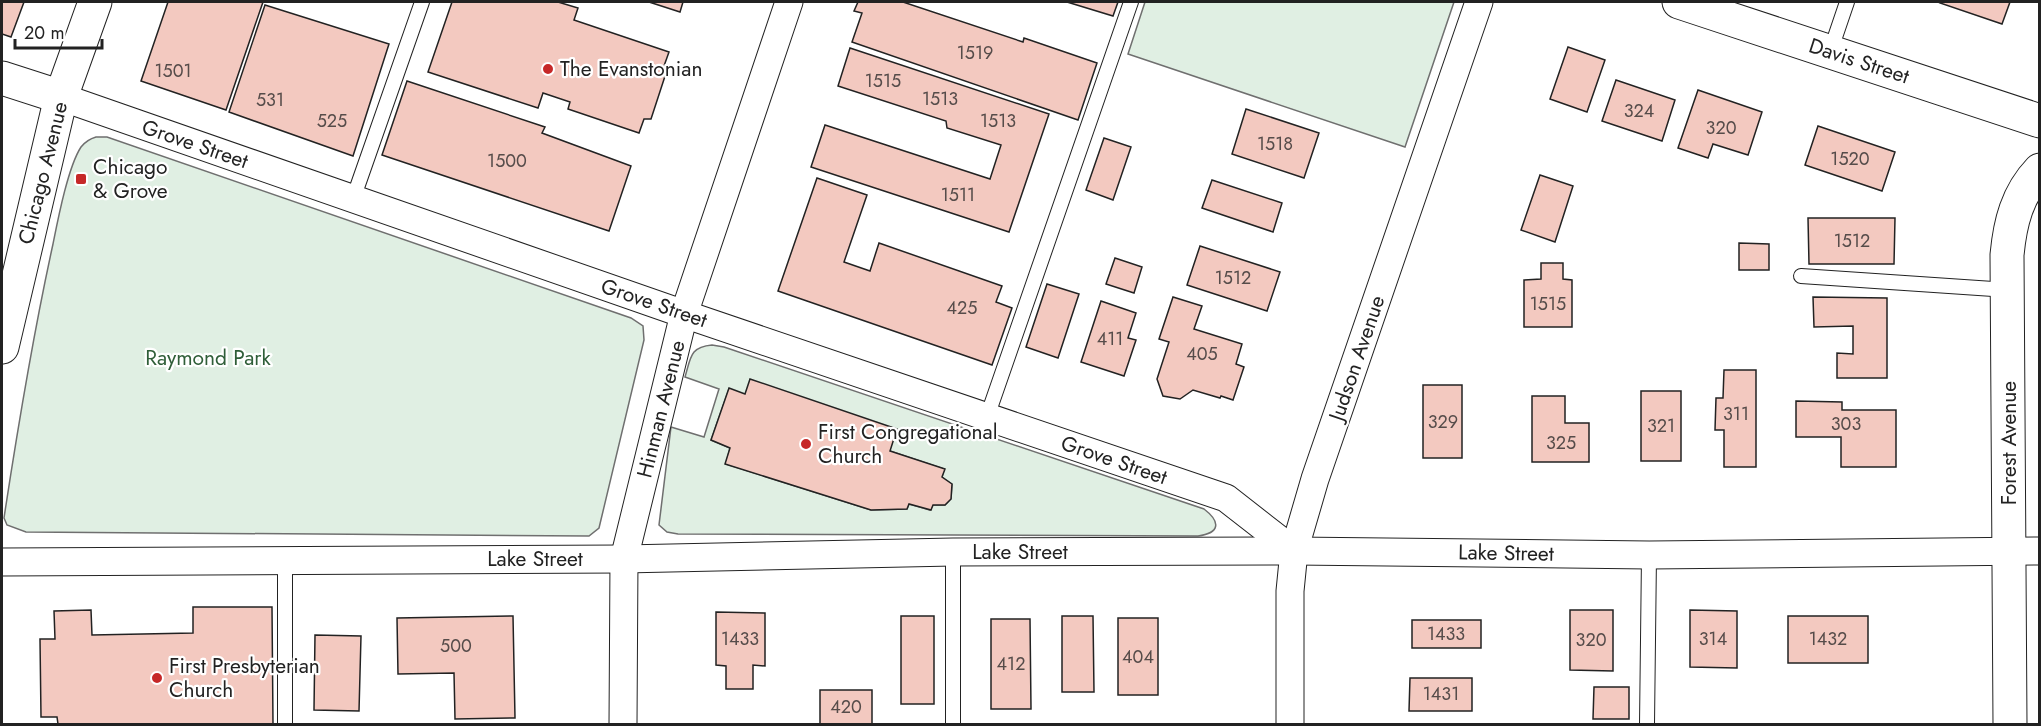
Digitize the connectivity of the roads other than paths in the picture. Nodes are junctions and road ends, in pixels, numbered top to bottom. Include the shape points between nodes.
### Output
1 (95, 2) edge
2 (422, 2) edge
3 (789, 2) edge
4 (1131, 2) edge
5 (1479, 2) edge
6 (1679, 2) edge
7 (1847, 2) edge
8 (1830, 51) junction
9 (2, 78) edge
10 (62, 98) junction
11 (2040, 121) edge
12 (2040, 170) edge
13 (353, 199) junction
14 (1801, 276) dead end
15 (2008, 290) junction
16 (684, 314) junction
17 (2, 347) edge
18 (987, 417) junction
19 (1294, 551) junction
20 (2025, 551) edge
21 (953, 552) junction
22 (1649, 555) junction
23 (624, 559) junction
24 (285, 560) junction
25 (2, 562) edge
26 (285, 724) edge
27 (623, 724) edge
28 (953, 724) edge
29 (1290, 724) edge
30 (1647, 724) edge
31 (2010, 724) edge

1 - 10 main road, Chicago Avenue
2 - 13 lane
3 - 16 street, Hinman Avenue
4 - 18 lane
5 - 19 street, Judson Avenue via 1315,479
6 - 8 main road, Davis Street
7 - 8 lane
8 - 11 main road, Davis Street
9 - 10 main road, Grove Street
10 - 13 street, Grove Street
10 - 17 main road, Chicago Avenue
12 - 15 main road, Forest Avenue via 2030,180 2010,228
13 - 16 street, Grove Street
14 - 15 lane
15 - 20 main road, Forest Avenue
16 - 18 street, Grove Street
16 - 23 street, Hinman Avenue
18 - 19 street, Grove Street via 1226,498
19 - 21 street, Lake Street
19 - 22 street, Lake Street
19 - 29 street, Judson Avenue via 1290,591
20 - 22 street, Lake Street
20 - 31 main road, Forest Avenue
21 - 23 street, Lake Street
21 - 28 lane
22 - 30 lane
23 - 24 street, Lake Street
23 - 27 street, Hinman Avenue
24 - 25 street, Lake Street
24 - 26 lane

